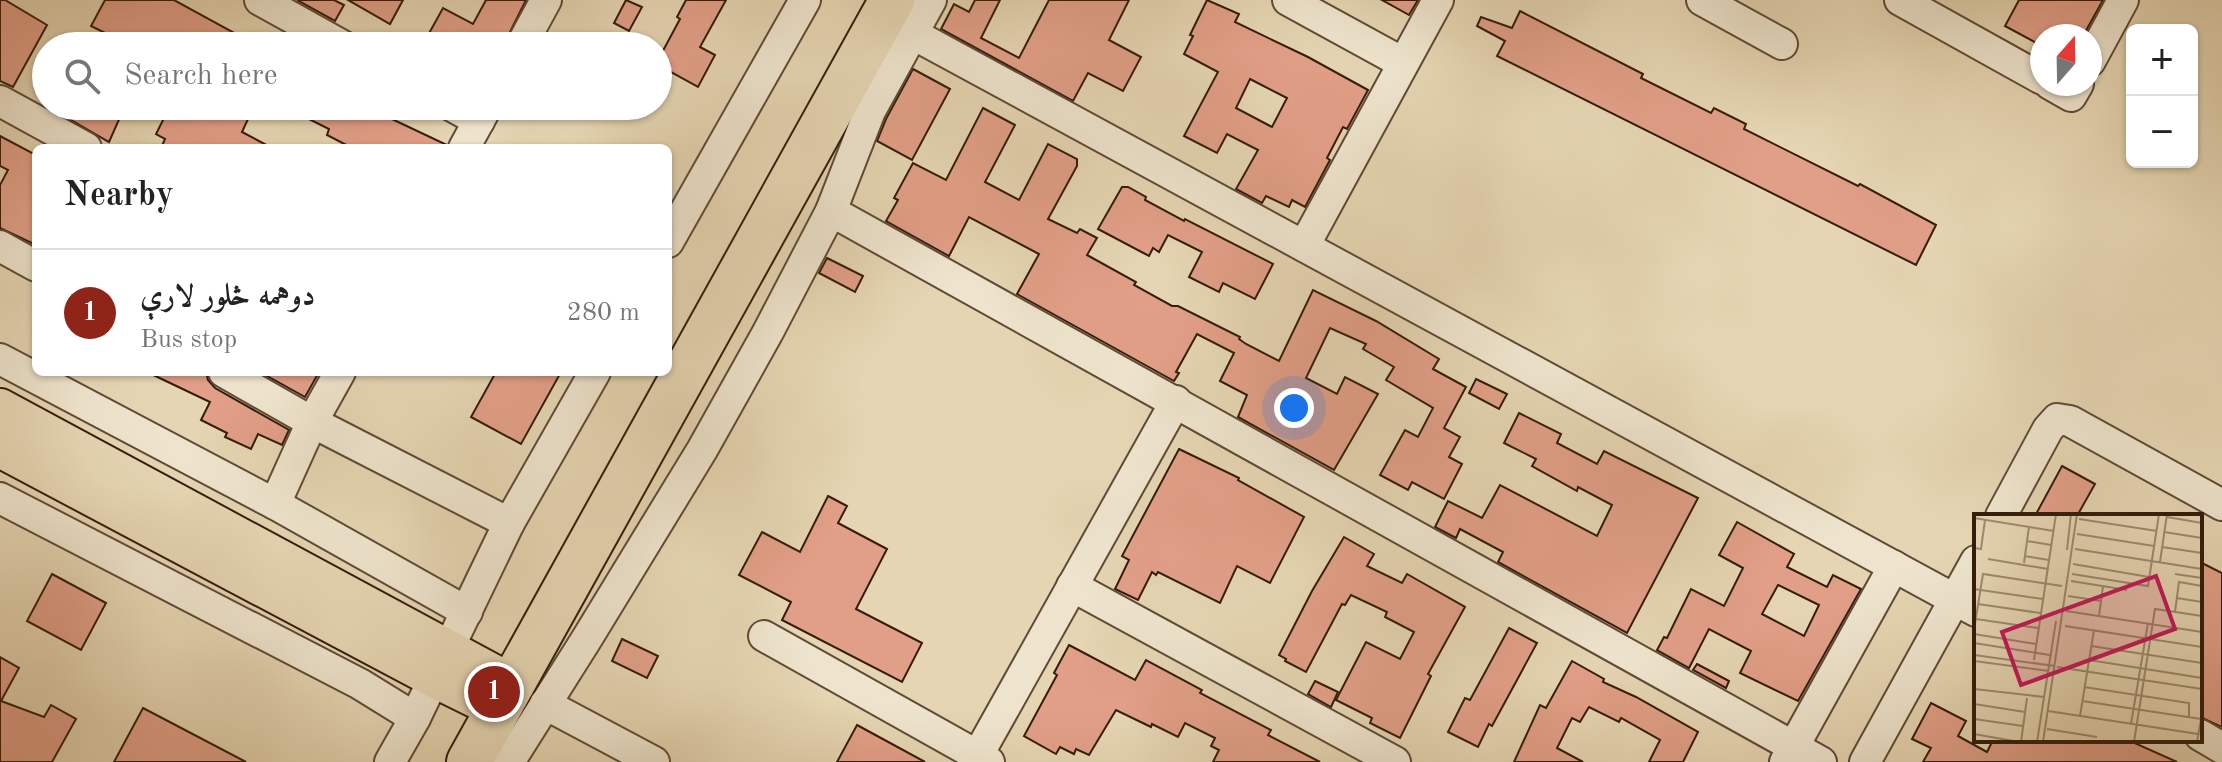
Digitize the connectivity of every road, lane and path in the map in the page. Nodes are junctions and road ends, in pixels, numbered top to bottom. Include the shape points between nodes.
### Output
1 (260, 0) edge
2 (546, 0) edge
3 (805, 0) edge
4 (858, 0) edge
5 (931, 0) edge
6 (1288, 0) edge
7 (1438, 0) edge
8 (1702, 0) edge
9 (1900, 0) edge
10 (2123, 0) edge
11 (903, 17) edge
12 (318, 32) edge
13 (529, 32) edge
14 (2102, 39) edge
15 (1782, 44) dead end
16 (1403, 63) junction
17 (2030, 72) edge
18 (0, 101) edge
19 (32, 118) edge
20 (35, 120) edge
21 (479, 120) edge
22 (79, 144) edge
23 (466, 144) edge
24 (831, 211) junction
25 (672, 235) edge
26 (0, 246) edge
27 (1304, 246) junction
28 (32, 264) edge
29 (672, 332) edge
30 (0, 359) edge
31 (32, 376) edge
32 (32, 376) edge
33 (231, 376) edge
34 (338, 376) edge
35 (593, 376) edge
36 (648, 376) edge
37 (1176, 401) junction
38 (0, 408) edge
39 (312, 422) junction
40 (0, 448) edge
41 (0, 498) edge
42 (275, 504) junction
43 (2222, 505) edge
44 (2002, 514) edge
45 (509, 523) junction
46 (1894, 566) junction
47 (1974, 570) edge
48 (1072, 586) junction
49 (1966, 605) edge
50 (467, 612) junction
51 (764, 636) dead end
52 (441, 665) junction
53 (503, 693) junction
54 (415, 718) junction
55 (2202, 736) edge
56 (2222, 748) edge
57 (1789, 754) edge
58 (980, 760) edge
59 (390, 762) edge
60 (440, 762) edge
61 (469, 762) edge
62 (509, 762) edge
63 (654, 762) edge
64 (1395, 762) edge
65 (1821, 762) edge
66 (1865, 762) edge

1 - 12 street
2 - 13 street
3 - 25 street
4 - 29 highway
5 - 11 street
6 - 16 street
7 - 16 street
8 - 15 street
9 - 17 street
10 - 14 street
11 - 24 street
11 - 27 street
11 - 53 highway
16 - 27 street
18 - 19 street
20 - 22 street
21 - 23 street
24 - 37 street
24 - 53 street via 702,450
26 - 28 street
27 - 46 street
30 - 32 street
31 - 42 street
33 - 39 street
34 - 39 street
35 - 45 street
36 - 53 highway
37 - 48 street
37 - 57 street
38 - 52 main road
39 - 42 street
39 - 45 street
40 - 52 main road
41 - 54 street via 360,684
42 - 50 street
43 - 44 street via 2070,421 2057,419
45 - 50 street
46 - 49 street
46 - 57 street
47 - 49 street
48 - 58 street
48 - 64 street
49 - 66 street
50 - 52 street
51 - 58 street
52 - 53 main road
52 - 54 street
53 - 60 highway
53 - 61 highway
53 - 62 street
53 - 63 street
54 - 59 street
55 - 56 street
57 - 65 street

